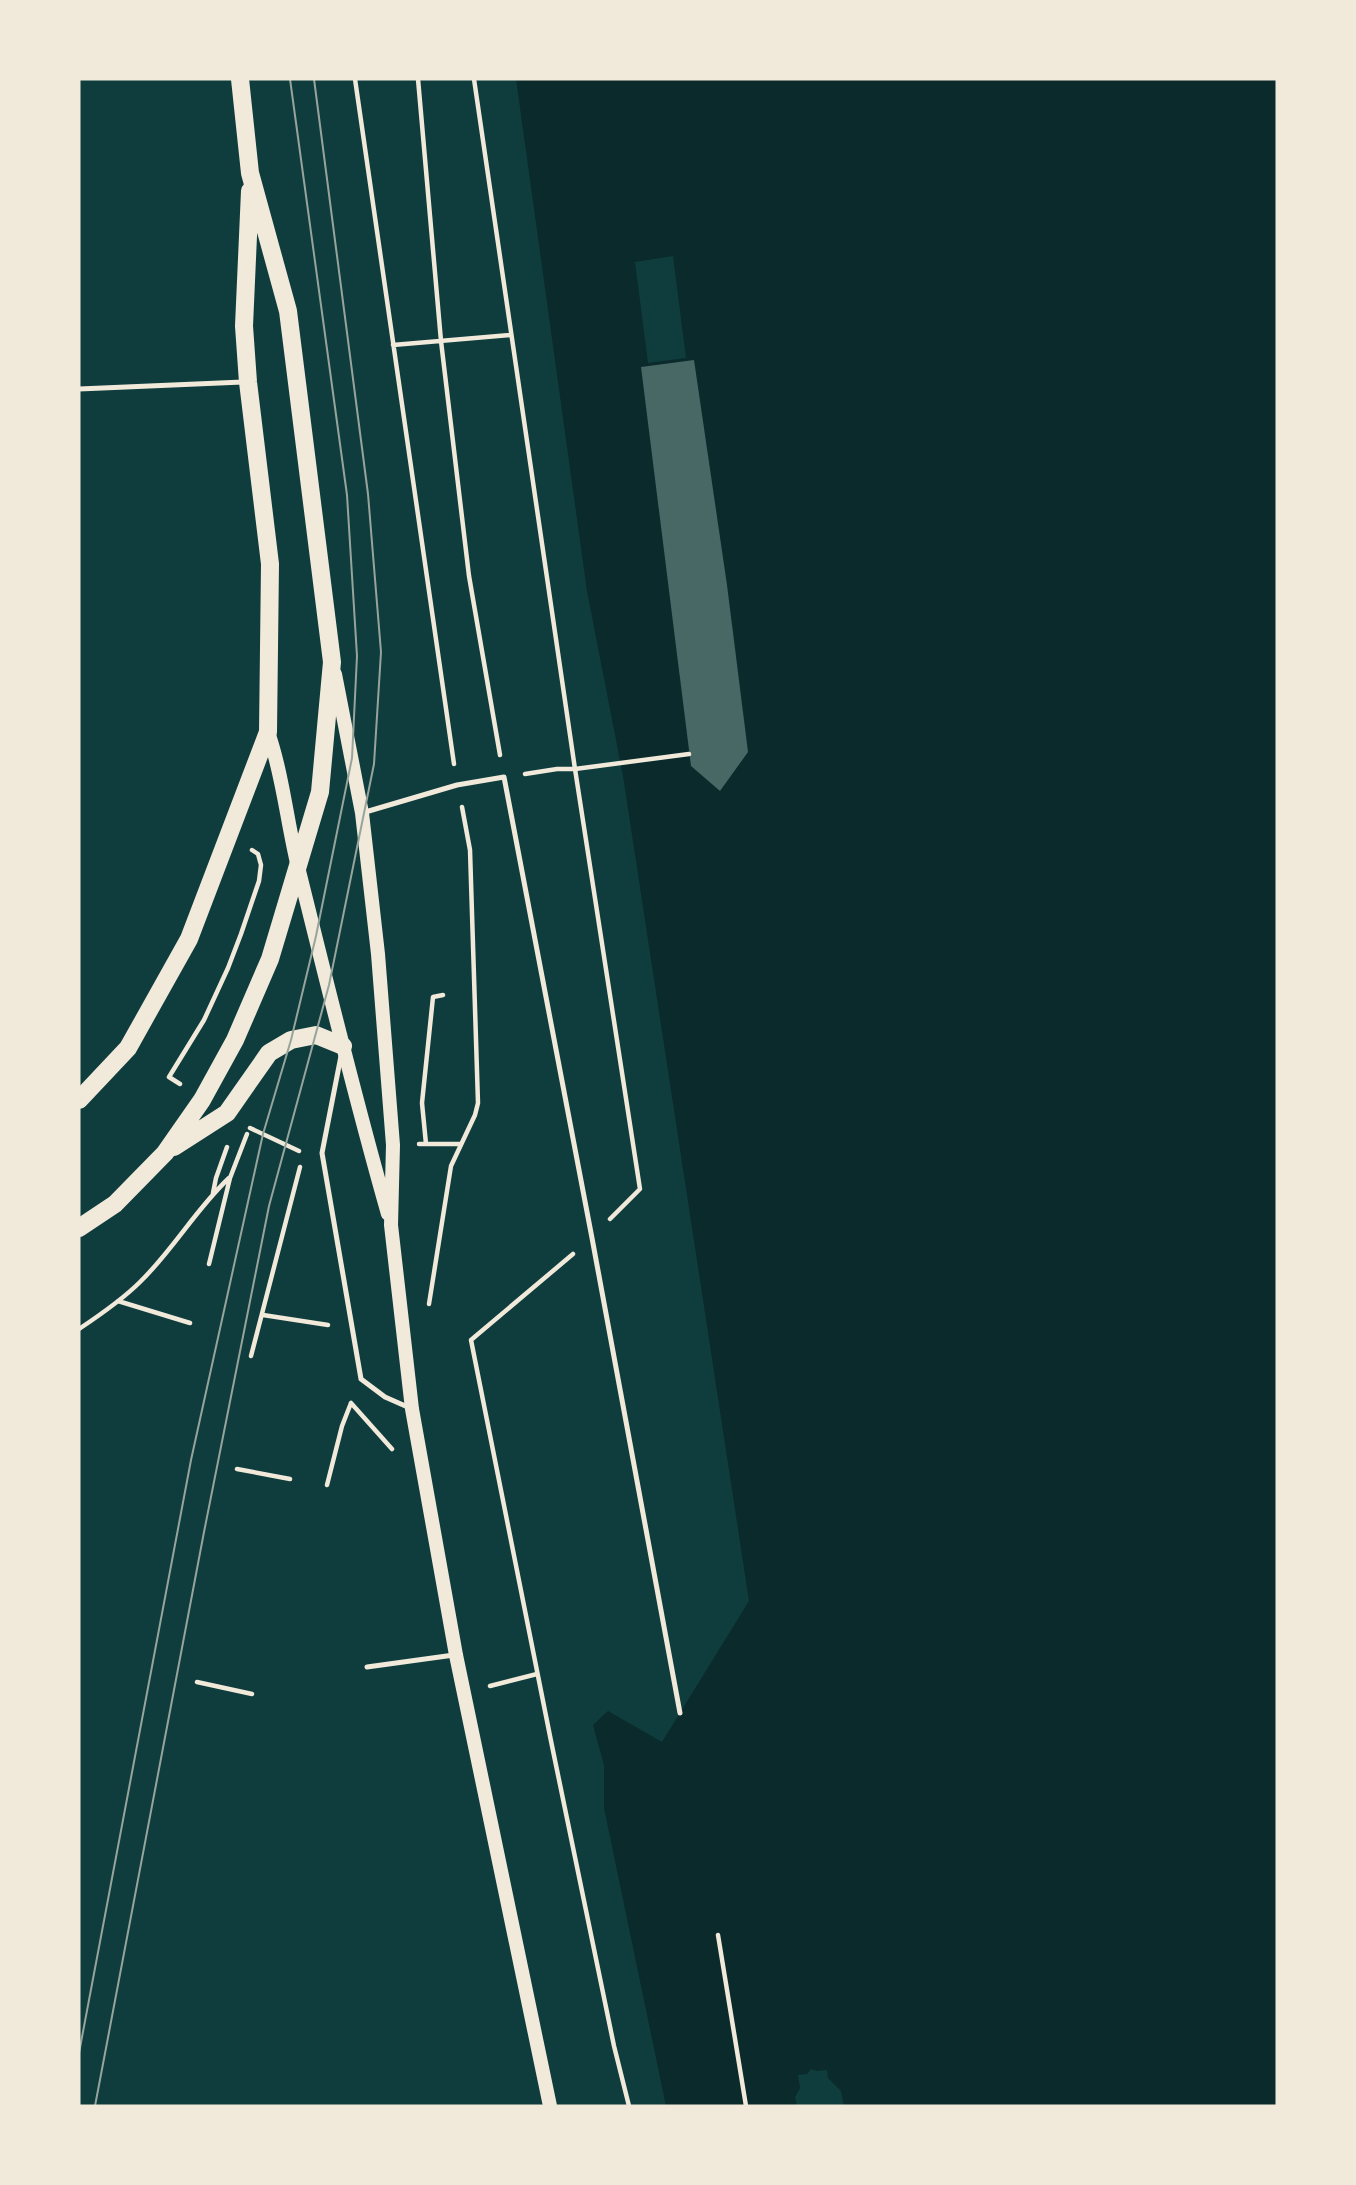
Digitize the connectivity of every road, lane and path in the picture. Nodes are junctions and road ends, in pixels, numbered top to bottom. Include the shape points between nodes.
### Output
1 (240, 79) edge
2 (355, 79) edge
3 (418, 79) edge
4 (474, 79) edge
5 (250, 173) junction
6 (510, 335) junction
7 (441, 341) junction
8 (393, 345) junction
9 (248, 382) junction
10 (79, 389) edge
11 (332, 662) junction
12 (268, 732) junction
13 (690, 754) dead end
14 (575, 769) junction
15 (529, 773) dead end
16 (504, 777) junction
17 (457, 785) junction
18 (362, 813) junction
19 (298, 864) junction
20 (443, 995) dead end
21 (343, 1046) junction
22 (79, 1100) edge
23 (426, 1144) dead end
24 (165, 1153) junction
25 (303, 1153) dead end
26 (300, 1166) dead end
27 (230, 1178) junction
28 (391, 1225) junction
29 (79, 1228) edge
30 (592, 1238) junction
31 (209, 1264) dead end
32 (118, 1301) junction
33 (263, 1315) junction
34 (427, 1315) dead end
35 (190, 1323) dead end
36 (328, 1325) dead end
37 (79, 1329) edge
38 (251, 1356) dead end
39 (351, 1403) dead end
40 (412, 1409) junction
41 (237, 1469) dead end
42 (290, 1479) dead end
43 (327, 1485) dead end
44 (456, 1655) junction
45 (367, 1667) dead end
46 (537, 1674) junction
47 (197, 1682) dead end
48 (504, 1682) dead end
49 (252, 1695) dead end
50 (680, 1713) dead end
51 (718, 1936) dead end
52 (550, 2106) edge
53 (629, 2106) edge
54 (746, 2106) edge

1 - 5 main road
2 - 8 path
3 - 7 path
4 - 6 path
5 - 9 main road via 244,326
5 - 11 main road via 288,311
6 - 7 path
6 - 14 path
7 - 8 path
7 - 16 path via 469,576
8 - 17 path
9 - 10 lane
9 - 12 main road via 270,564
11 - 18 main road
11 - 19 main road via 320,792
12 - 19 main road
12 - 22 main road via 189,939 128,1048
13 - 14 path
14 - 15 path
14 - 30 path via 640,1189
16 - 17 lane
16 - 30 lane
17 - 18 lane
17 - 34 path via 470,850 478,1103 451,1166
18 - 28 main road via 393,1145
19 - 21 main road
19 - 24 main road via 270,958 235,1040 202,1100
20 - 23 path via 433,997 422,1103
21 - 24 main road via 316,1035 290,1040 269,1053 227,1113
21 - 28 main road
21 - 40 lane via 322,1153 361,1379
24 - 29 main road via 115,1204
25 - 27 path via 250,1127
26 - 33 path
27 - 31 path
27 - 32 path via 140,1283
28 - 40 main road
30 - 46 path via 471,1340
30 - 50 lane
32 - 35 path
32 - 37 path
33 - 36 path
33 - 38 path
39 - 43 path
40 - 44 main road
41 - 42 path
44 - 45 lane
44 - 52 main road
46 - 48 path
46 - 53 path
47 - 49 path
51 - 54 path

